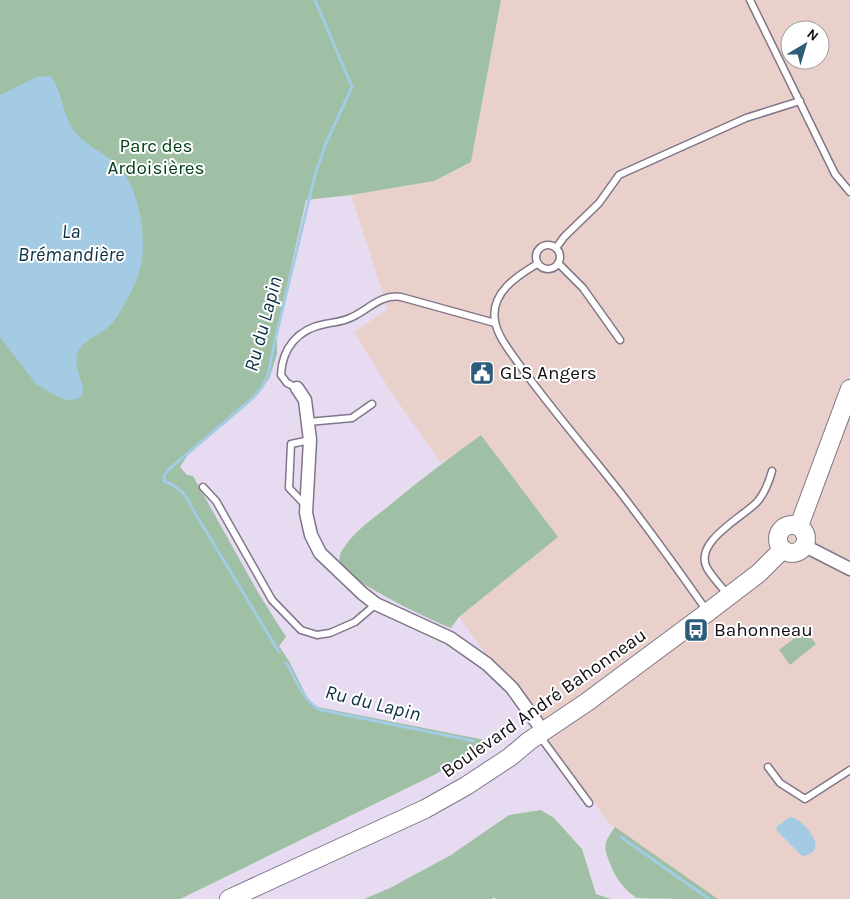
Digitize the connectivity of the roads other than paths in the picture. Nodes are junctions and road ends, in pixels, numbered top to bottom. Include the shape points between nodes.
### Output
1 (750, 0) edge
2 (800, 101) junction
3 (850, 192) edge
4 (556, 248) junction
5 (537, 264) junction
6 (558, 264) junction
7 (495, 323) junction
8 (620, 340) dead end
9 (297, 388) joint
10 (850, 389) edge
11 (372, 404) dead end
12 (308, 422) junction
13 (310, 440) junction
14 (772, 470) dead end
15 (203, 487) dead end
16 (306, 507) junction
17 (799, 526) junction
18 (804, 546) junction
19 (783, 550) junction
20 (850, 569) edge
21 (728, 596) junction
22 (376, 604) junction
23 (708, 612) junction
24 (541, 732) junction
25 (768, 768) dead end
26 (850, 770) edge
27 (589, 803) dead end
28 (230, 899) edge

1 - 2 lane
2 - 3 lane via 835,174
2 - 4 lane via 746,118 619,175 599,204
4 - 5 lane via 549,244 540,247 535,256
4 - 6 lane via 561,255
5 - 6 lane via 547,270
5 - 7 lane via 506,286 496,304
6 - 8 lane via 583,288
7 - 9 lane via 401,297 384,297 354,316 314,327 298,336 285,354 281,375
7 - 23 lane via 505,344 536,388 621,493
9 - 12 street via 306,400
10 - 17 street
11 - 12 lane via 352,418
12 - 13 street
13 - 16 street
13 - 16 lane via 291,444 289,488
14 - 21 lane via 761,498 712,539 706,550 706,567
15 - 22 lane via 216,502 272,600 301,630 317,635 330,633 355,622
16 - 22 street via 311,535 320,553
17 - 18 street via 806,535
17 - 19 street via 788,525 779,532 778,542
18 - 19 street via 796,552
18 - 20 street
19 - 21 street, Boulevard André Bahonneau
21 - 23 street, Boulevard André Bahonneau
22 - 24 street via 450,638 474,653 504,680
23 - 24 street, Boulevard André Bahonneau
24 - 27 lane
24 - 28 street, Boulevard André Bahonneau via 497,766 426,809
25 - 26 lane via 780,783 805,799

